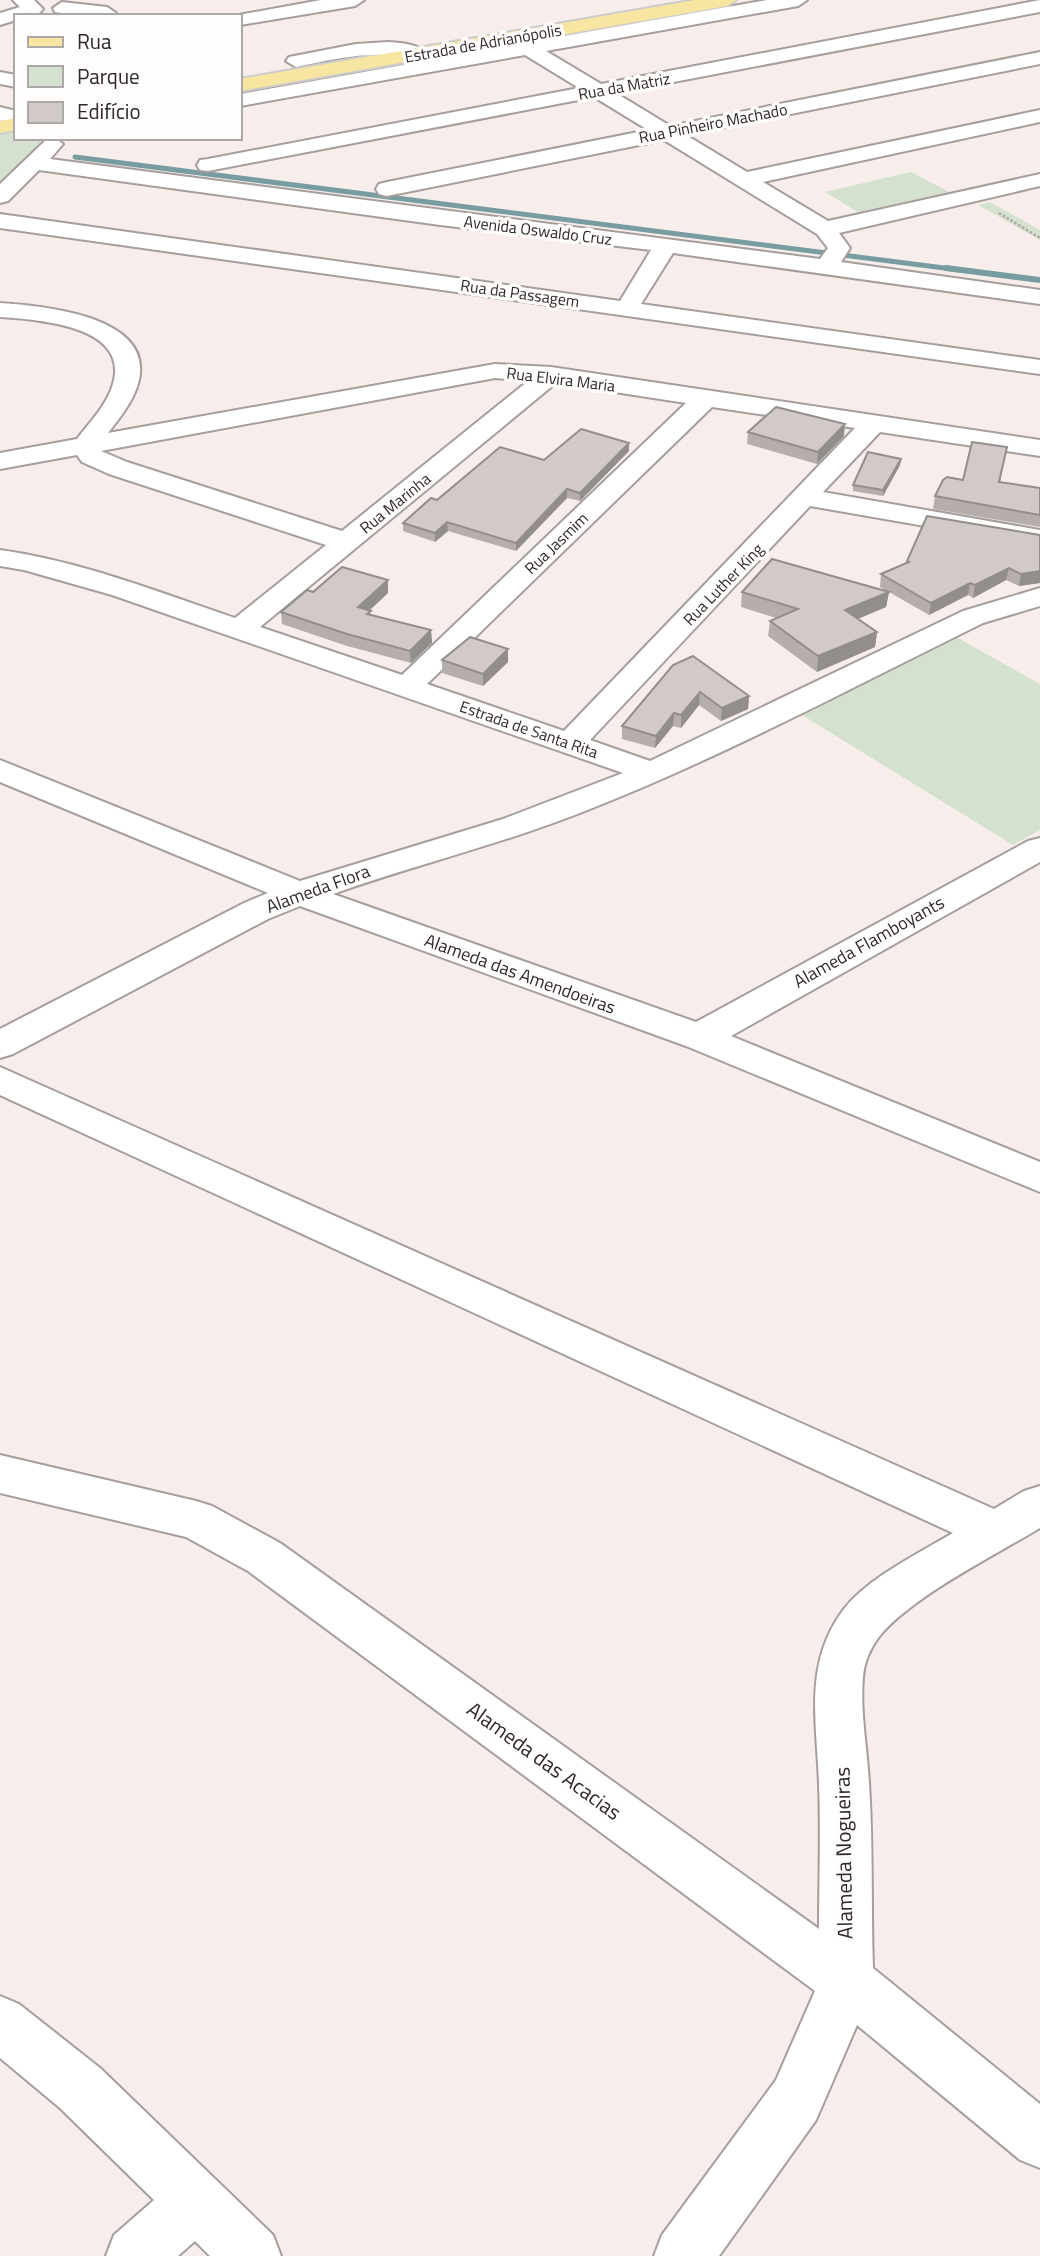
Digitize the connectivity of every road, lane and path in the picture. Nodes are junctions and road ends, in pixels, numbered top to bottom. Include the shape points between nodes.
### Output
1 (22, 0) edge
2 (249, 0) edge
3 (355, 0) edge
4 (645, 0) edge
5 (727, 0) edge
6 (798, 0) edge
7 (66, 4) edge
8 (1040, 6) edge
9 (110, 10) edge
10 (25, 14) edge
11 (46, 14) edge
12 (236, 14) edge
13 (242, 19) edge
14 (579, 26) junction
15 (519, 43) junction
16 (417, 54) junction
17 (1040, 58) edge
18 (296, 61) dead end
19 (242, 85) edge
20 (598, 90) junction
21 (242, 100) edge
22 (1040, 116) edge
23 (666, 132) junction
24 (46, 151) edge
25 (208, 165) junction
26 (290, 176) dead end
27 (743, 180) junction
28 (1040, 180) edge
29 (359, 185) dead end
30 (387, 189) junction
31 (0, 195) edge
32 (455, 198) dead end
33 (963, 198) junction
34 (483, 201) dead end
35 (0, 221) edge
36 (1040, 237) edge
37 (666, 245) junction
38 (831, 252) junction
39 (892, 255) dead end
40 (1040, 297) edge
41 (627, 308) junction
42 (0, 310) edge
43 (1040, 366) edge
44 (551, 374) junction
45 (705, 399) junction
46 (873, 424) junction
47 (85, 446) junction
48 (1040, 447) edge
49 (0, 461) edge
50 (805, 497) junction
51 (1040, 538) edge
52 (346, 542) junction
53 (0, 558) edge
54 (1040, 597) edge
55 (238, 630) junction
56 (407, 687) junction
57 (571, 743) junction
58 (0, 770) edge
59 (652, 772) junction
60 (1040, 848) edge
61 (298, 893) junction
62 (699, 1037) junction
63 (0, 1045) edge
64 (0, 1080) edge
65 (1036, 1172) edge
66 (0, 1474) edge
67 (919, 1498) junction
68 (1040, 1505) edge
69 (996, 1530) junction
70 (930, 1570) junction
71 (846, 1981) junction
72 (0, 2023) edge
73 (1040, 2140) edge
74 (196, 2201) junction
75 (135, 2256) edge
76 (252, 2256) edge
77 (683, 2256) edge

1 - 10 street via 34,9
2 - 12 street
3 - 13 street
4 - 14 street via 587,14
5 - 14 main road, Estrada de Adrianópolis
6 - 15 street
7 - 9 street
7 - 11 street
8 - 20 street, Rua da Matriz
14 - 15 main road, Estrada de Adrianópolis
15 - 16 main road, Estrada de Adrianópolis
15 - 20 street
15 - 21 street
16 - 18 street via 380,48
16 - 19 main road, Estrada de Adrianópolis
17 - 23 street, Rua Pinheiro Machado
20 - 23 street
20 - 25 street, Rua da Matriz
22 - 27 street
23 - 27 street
23 - 30 street, Rua Pinheiro Machado
24 - 25 street
24 - 31 street
24 - 37 street, Avenida Oswaldo Cruz via 440,218
25 - 26 street
27 - 38 street
28 - 33 street
29 - 30 street, Avenida Oswaldo Cruz
30 - 32 street, Avenida Oswaldo Cruz
33 - 36 path
33 - 38 street
34 - 38 street, Avenida Oswaldo Cruz
35 - 41 street, Rua da Passagem
37 - 38 street, Avenida Oswaldo Cruz
37 - 41 street
38 - 39 street, Avenida Oswaldo Cruz
38 - 40 street, Avenida Oswaldo Cruz
41 - 43 street, Rua da Passagem
42 - 47 street via 57,315 91,325 116,342 127,359 127,378 117,402
44 - 45 street, Rua Elvira Maria
44 - 47 street, Rua Elvira Maria via 464,374
44 - 52 street, Rua Marinha
45 - 46 street, Rua Elvira Maria
45 - 56 street, Rua Jasmim
46 - 48 street, Rua Elvira Maria
46 - 50 street, Rua Luther King
47 - 49 street, Rua Elvira Maria
47 - 52 street via 91,456 118,468
50 - 51 street
50 - 57 street, Rua Luther King
52 - 55 street, Rua Marinha
53 - 55 street, Estrada de Santa Rita via 122,589
54 - 59 street via 973,617
55 - 56 street, Estrada de Santa Rita
56 - 57 street, Estrada de Santa Rita
57 - 59 street, Estrada de Santa Rita
58 - 61 street, Alameda das Amendoeiras
59 - 61 street, Alameda Flora via 539,818
60 - 62 street, Alameda Flamboyants
61 - 62 street, Alameda das Amendoeiras
61 - 63 street, Alameda Flora
62 - 65 street, Alameda das Amendoeiras
64 - 67 street
66 - 71 street, Alameda das Acacias via 195,1520 264,1557
67 - 69 street
67 - 70 street via 931,1531
68 - 69 street, Alameda Nogueiras
69 - 70 street, Alameda Nogueiras
70 - 71 street, Alameda Nogueiras via 862,1622 847,1645 839,1674
71 - 73 street, Alameda das Acacias
71 - 77 street, Alameda Nogueiras via 796,2100
72 - 74 street via 80,2088
74 - 75 street
74 - 76 street

